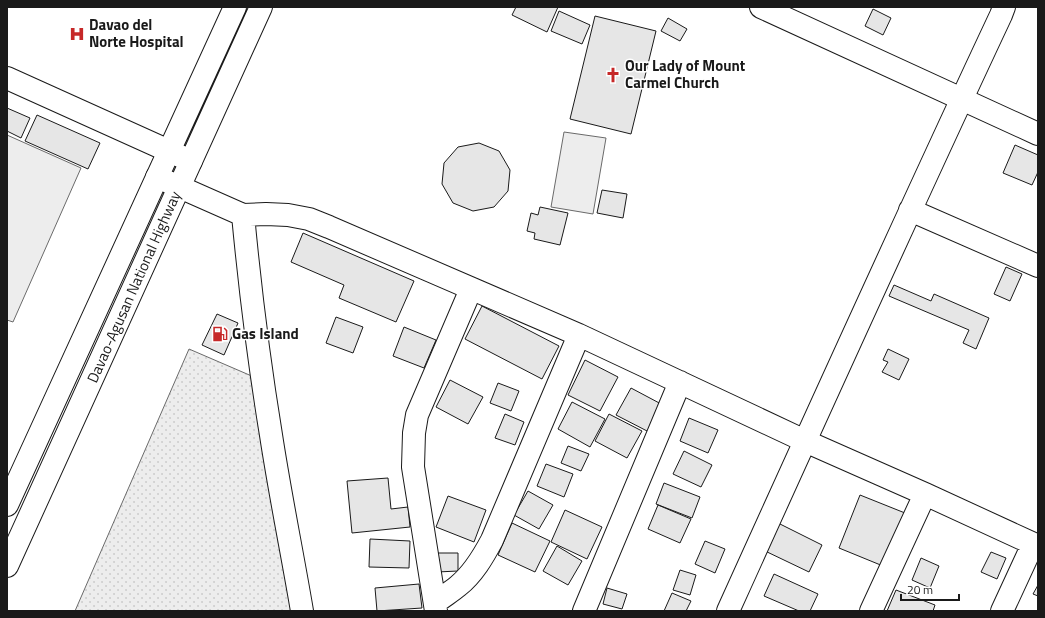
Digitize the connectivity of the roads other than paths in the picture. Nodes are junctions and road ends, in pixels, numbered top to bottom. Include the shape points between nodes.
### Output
1 (235, 7) edge
2 (261, 7) edge
3 (761, 7) edge
4 (1004, 7) edge
5 (7, 78) edge
6 (962, 99) junction
7 (1038, 134) edge
8 (169, 151) junction
9 (191, 161) junction
10 (157, 177) junction
11 (180, 187) junction
12 (910, 210) junction
13 (243, 215) junction
14 (1038, 266) edge
15 (471, 289) junction
16 (579, 336) junction
17 (680, 382) junction
18 (805, 441) junction
19 (30, 455) junction
20 (53, 465) junction
21 (925, 494) junction
22 (7, 505) edge
23 (1035, 545) edge
24 (7, 566) edge
25 (435, 607) edge
26 (302, 611) edge
27 (584, 611) edge
28 (728, 611) edge
29 (871, 611) edge
30 (1002, 611) edge

1 - 8 main road, Davao-Agusan National Highway
2 - 9 main road, Davao-Agusan National Highway
3 - 6 main road
4 - 6 main road
5 - 8 main road
6 - 7 main road
6 - 12 main road
8 - 9 main road
8 - 10 main road, Davao-Agusan National Highway
9 - 11 main road, Davao-Agusan National Highway
10 - 11 main road
10 - 19 main road, Davao-Agusan National Highway
11 - 13 main road
11 - 20 main road, Davao-Agusan National Highway
12 - 14 main road
12 - 18 main road
13 - 15 main road via 288,215 309,219
13 - 26 main road via 259,355
15 - 16 main road
15 - 25 main road via 417,415 414,433 413,468
16 - 17 main road
16 - 25 main road via 483,557 471,573
17 - 18 main road
17 - 27 main road
18 - 21 main road
18 - 28 main road
19 - 20 main road
19 - 22 main road, Davao-Agusan National Highway
20 - 24 main road, Davao-Agusan National Highway
21 - 23 main road
21 - 29 main road
23 - 30 main road

